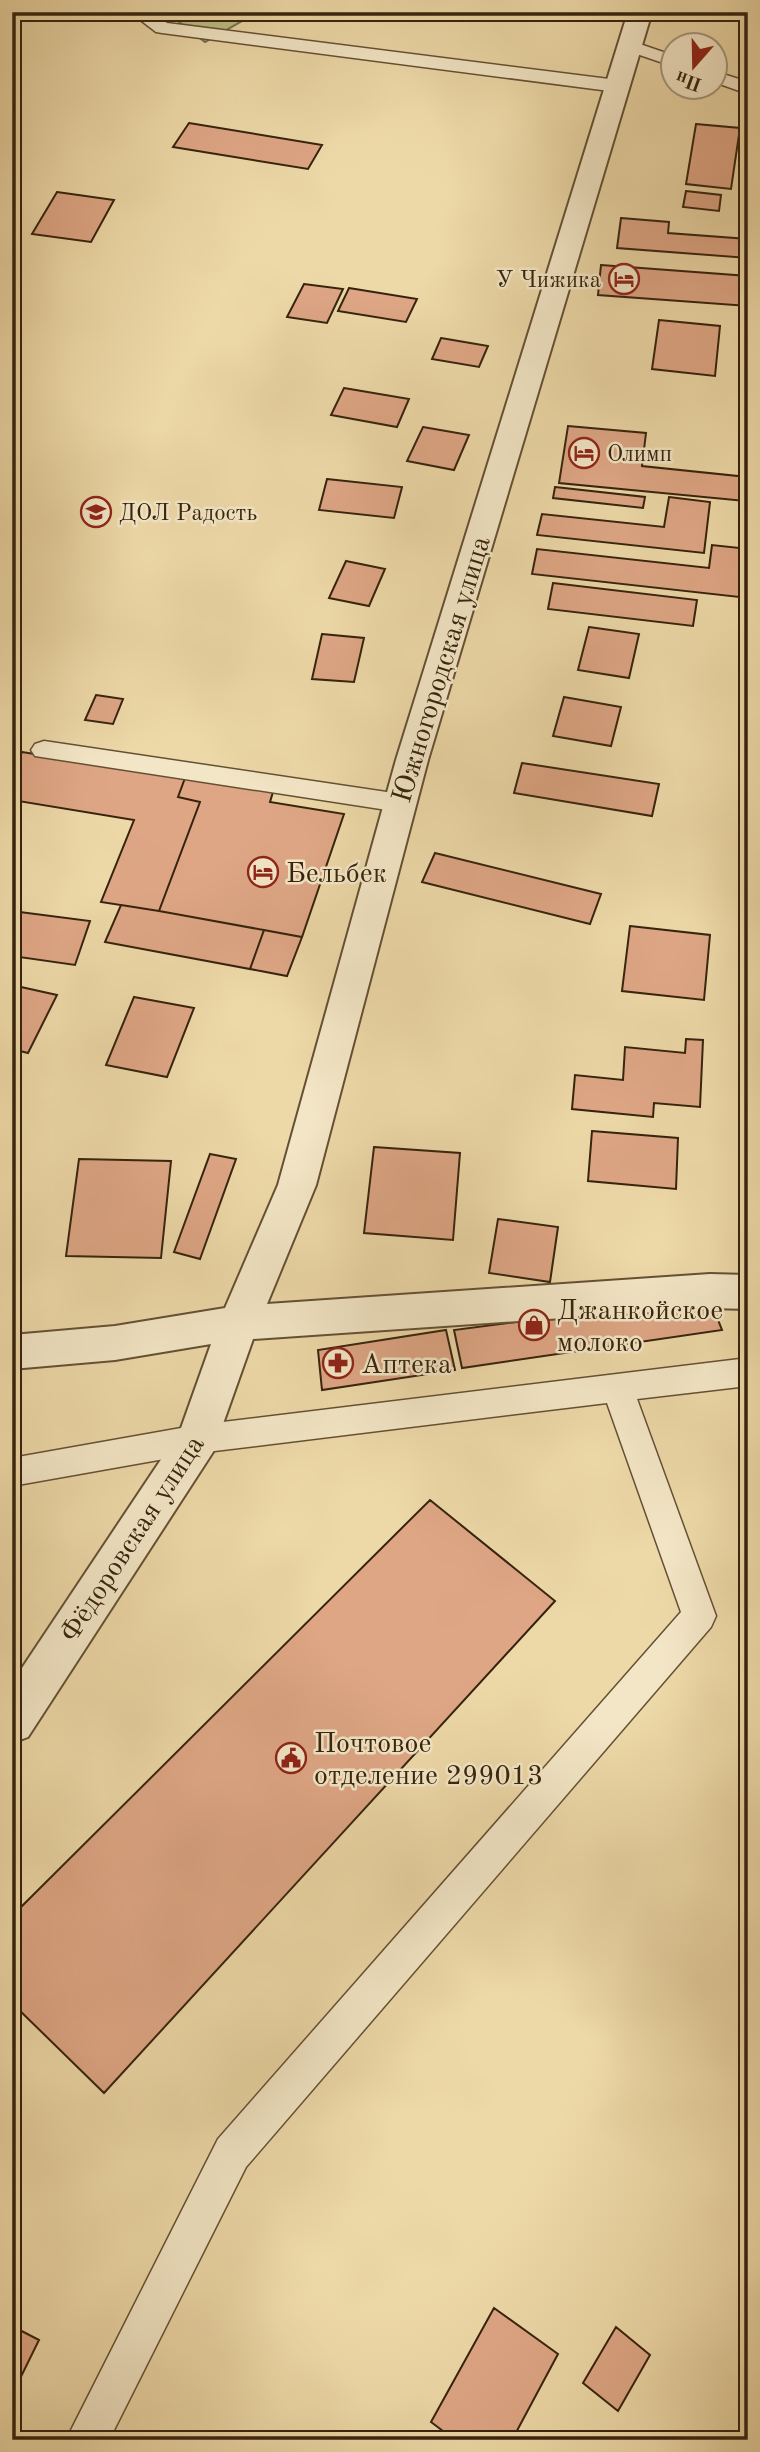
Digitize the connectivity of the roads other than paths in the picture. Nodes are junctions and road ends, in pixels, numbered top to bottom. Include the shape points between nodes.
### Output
1 (139, 12) edge
2 (640, 12) edge
3 (631, 46) junction
4 (658, 56) edge
5 (728, 81) edge
6 (617, 86) junction
7 (748, 88) edge
8 (44, 750) dead end
9 (400, 803) junction
10 (748, 1292) edge
11 (239, 1323) junction
12 (12, 1352) edge
13 (748, 1372) edge
14 (617, 1388) junction
15 (198, 1438) junction
16 (12, 1472) edge
17 (12, 1722) edge
18 (87, 2440) edge

1 - 6 lane via 162,27
2 - 3 street, Южногородская улица
3 - 4 lane
3 - 6 street, Южногородская улица
5 - 7 lane
6 - 9 street, Южногородская улица
8 - 9 lane
9 - 11 street, Южногородская улица via 297,1185
10 - 11 street
11 - 12 street via 115,1343
11 - 15 street, Фёдоровская улица
13 - 14 lane
14 - 15 lane
14 - 18 lane via 699,1616 232,2153
15 - 16 lane
15 - 17 street, Фёдоровская улица

